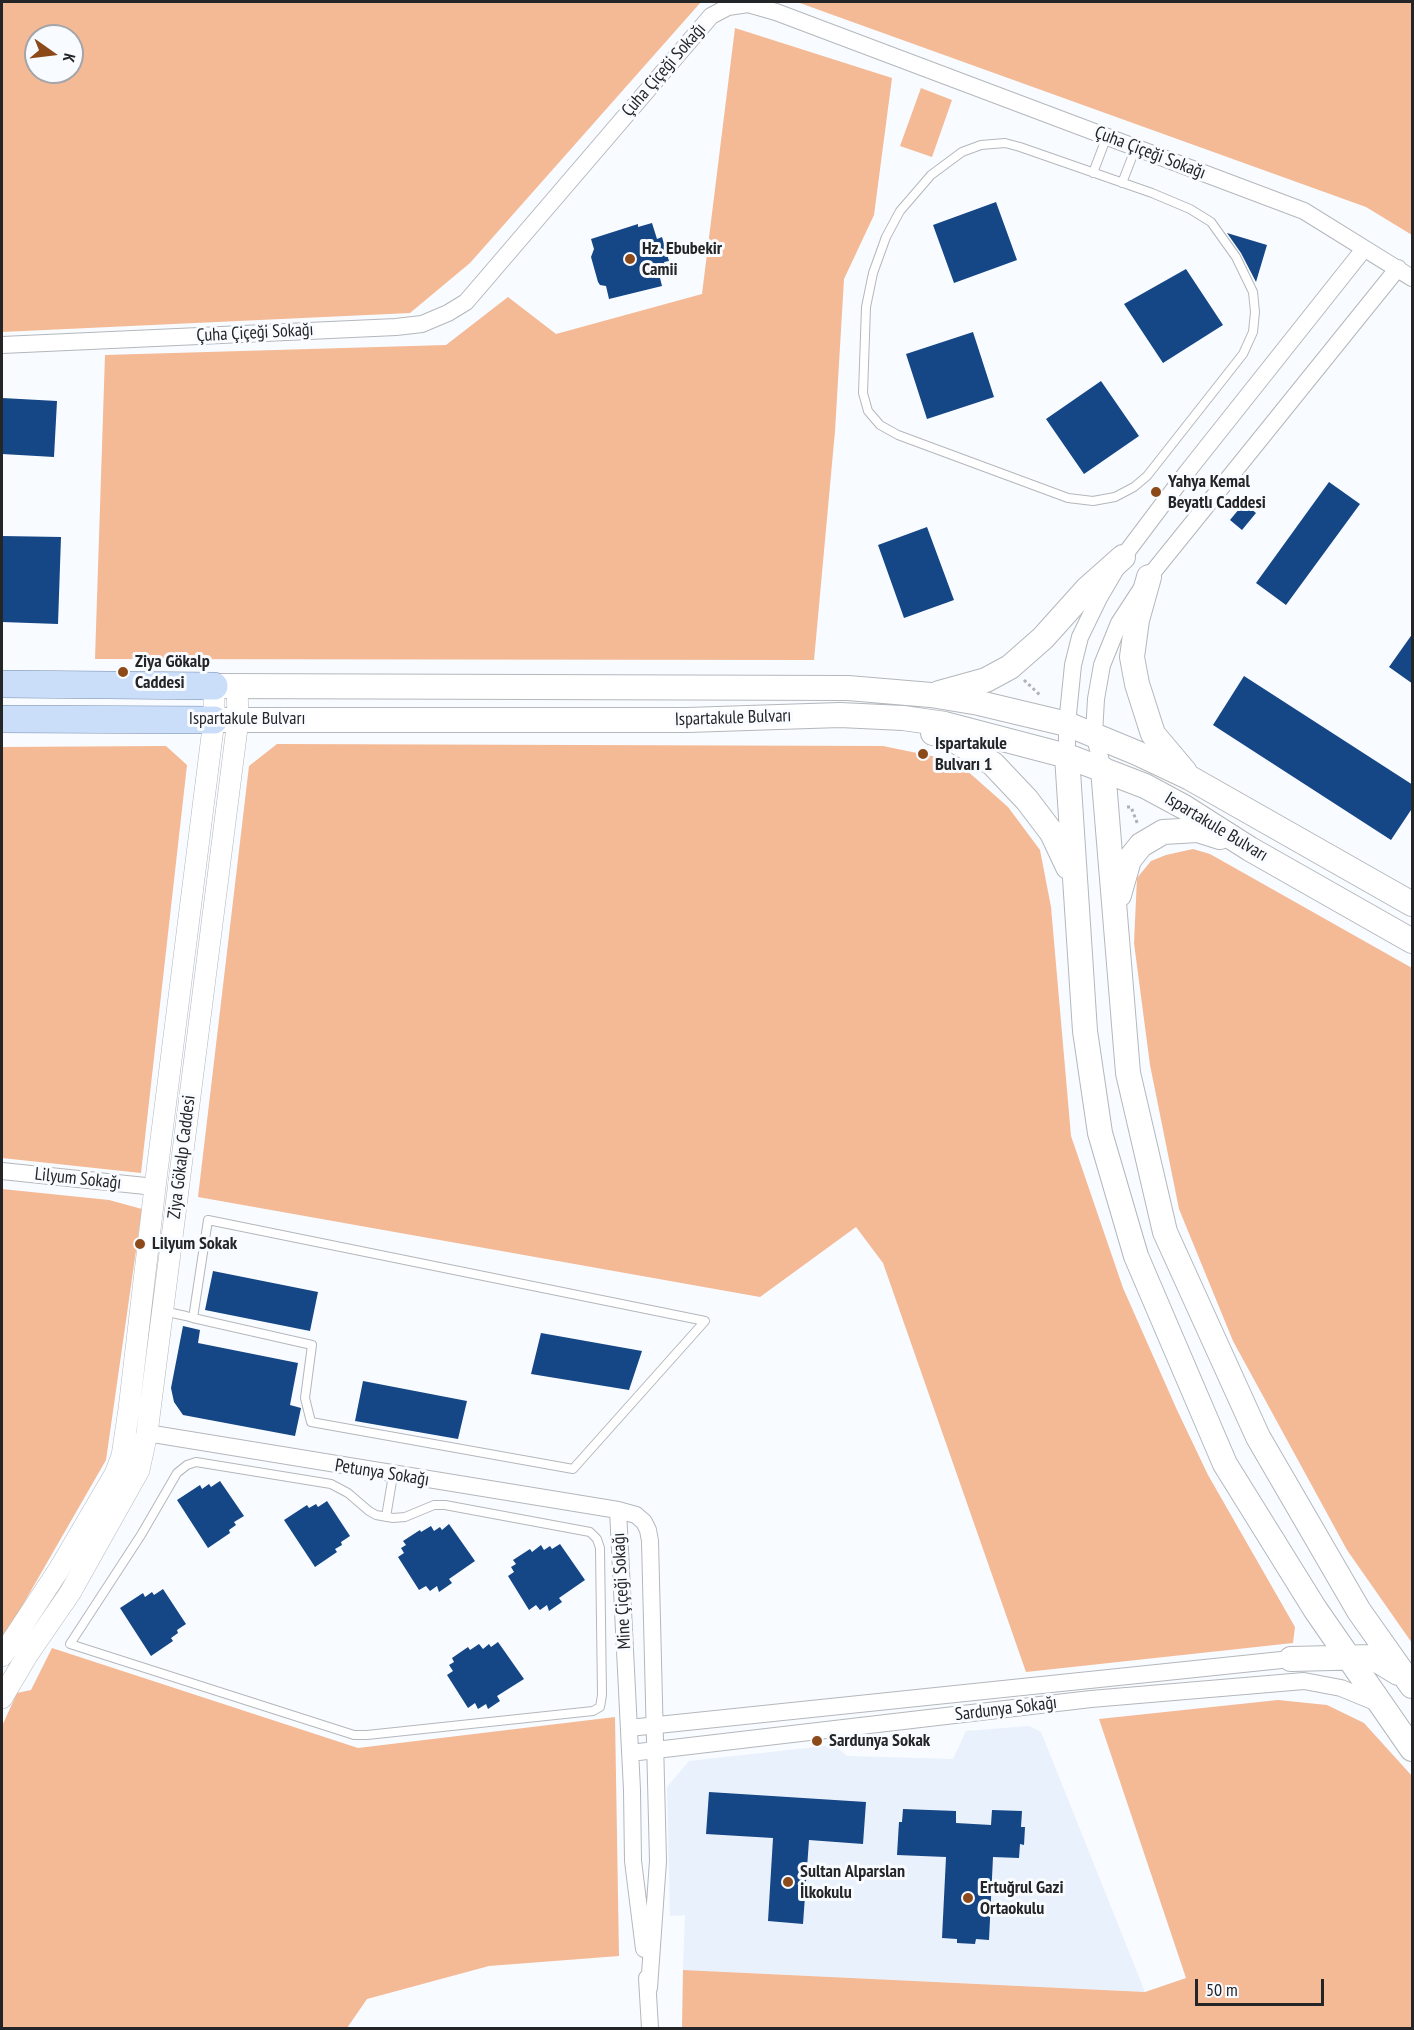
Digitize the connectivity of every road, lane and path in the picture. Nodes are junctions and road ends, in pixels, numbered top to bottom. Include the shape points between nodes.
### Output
1 (1107, 136) junction
2 (1136, 147) junction
3 (1093, 173) junction
4 (1122, 183) junction
5 (1364, 249) junction
6 (1398, 268) junction
7 (1413, 278) edge
8 (2, 345) edge
9 (1123, 557) junction
10 (1149, 577) junction
11 (1023, 679) dead end
12 (2, 684) edge
13 (226, 686) junction
14 (931, 695) junction
15 (1048, 701) dead end
16 (867, 716) junction
17 (2, 719) edge
18 (226, 720) junction
19 (1067, 724) junction
20 (1095, 734) junction
21 (1067, 756) junction
22 (1103, 769) junction
23 (1190, 778) junction
24 (1122, 807) dead end
25 (1140, 833) dead end
26 (1250, 849) junction
27 (1074, 880) junction
28 (1413, 904) edge
29 (1115, 912) junction
30 (1413, 941) edge
31 (2, 1171) edge
32 (154, 1187) junction
33 (178, 1189) junction
34 (163, 1311) junction
35 (193, 1318) junction
36 (126, 1429) junction
37 (147, 1433) junction
38 (393, 1475) junction
39 (618, 1510) junction
40 (386, 1516) junction
41 (1315, 1608) junction
42 (2, 1656) edge
43 (1291, 1659) junction
44 (1349, 1659) junction
45 (1410, 1683) edge
46 (1048, 1684) junction
47 (2, 1698) edge
48 (1056, 1703) junction
49 (1380, 1704) junction
50 (654, 1725) junction
51 (629, 1728) junction
52 (1413, 1749) edge
53 (655, 1750) junction
54 (630, 1753) junction
55 (649, 1988) junction
56 (650, 2028) edge

1 - 2 street, Çuha Çiçeği Sokağı
1 - 3 lane
1 - 8 street, Çuha Çiçeği Sokağı via 776,12 748,4 728,7 711,16 466,302 448,313 422,324 396,327
2 - 4 lane
2 - 5 street, Çuha Çiçeği Sokağı via 1304,211
3 - 4 lane
3 - 4 lane via 1005,143 981,145 962,152 931,175 900,211 873,273 866,307 863,393 868,411 880,425 1068,498 1093,501 1115,497 1146,476 1243,354 1253,332 1255,312 1253,292 1236,257 1211,222 1190,209
5 - 6 street, Çuha Çiçeği Sokağı
5 - 9 street
6 - 7 street, Çuha Çiçeği Sokağı
6 - 10 street
9 - 14 main road via 1010,667 986,680
9 - 19 street via 1080,638
10 - 20 street via 1119,623 1102,665
10 - 23 main road via 1132,657 1137,684 1153,734
11 - 15 path
12 - 13 main road, Ispartakule Bulvarı
13 - 14 main road, Ispartakule Bulvarı via 848,688
13 - 18 street
14 - 19 main road, Ispartakule Bulvarı
16 - 18 main road, Ispartakule Bulvarı
16 - 21 main road, Ispartakule Bulvarı via 945,724
16 - 27 main road via 949,737 993,764 1052,833
17 - 18 main road, Ispartakule Bulvarı
18 - 32 street
18 - 33 street, Ziya Gökalp Caddesi
19 - 20 main road, Ispartakule Bulvarı
19 - 21 street
20 - 22 street
20 - 23 main road, Ispartakule Bulvarı
21 - 22 main road, Ispartakule Bulvarı
21 - 27 main road
22 - 26 main road, Ispartakule Bulvarı via 1184,807
22 - 29 main road
23 - 28 main road, Ispartakule Bulvarı
24 - 25 path via 1131,807
26 - 29 main road via 1198,830 1163,832 1141,845 1129,860
26 - 30 main road, Ispartakule Bulvarı
27 - 41 main road via 1084,1031 1100,1133 1136,1256 1225,1464
29 - 45 main road via 1128,1073 1165,1232 1258,1437 1359,1611
31 - 32 street, Lilyum Sokağı
32 - 33 street
32 - 36 street
33 - 34 street, Ziya Gökalp Caddesi
34 - 35 lane
34 - 37 street, Ziya Gökalp Caddesi
35 - 35 lane via 312,1346 305,1398 311,1422 573,1469 705,1321 208,1220
36 - 37 street
36 - 42 street via 115,1474
37 - 38 street, Petunya Sokağı
37 - 47 street, Ziya Gökalp Caddesi via 139,1470 129,1489 70,1593
38 - 39 street, Petunya Sokağı
38 - 40 lane
39 - 50 street, Mine Çiçeği Sokağı via 636,1515 648,1530
39 - 51 street, Mine Çiçeği Sokağı
40 - 40 lane via 405,1517 434,1505 445,1505 590,1532 600,1548 600,1707 593,1711 354,1735 70,1644 177,1473 186,1465 208,1462 331,1484 369,1511
41 - 43 main road via 1314,1643 1310,1650
41 - 44 main road
43 - 44 main road
43 - 46 street, Sardunya Sokağı
44 - 45 main road via 1372,1657 1392,1667
44 - 49 main road
46 - 48 street
46 - 50 street, Sardunya Sokağı
48 - 49 street, Sardunya Sokağı via 1304,1682 1341,1688
48 - 53 street, Sardunya Sokağı
49 - 52 main road
50 - 51 street, Sardunya Sokağı
50 - 53 street, Mine Çiçeği Sokağı
51 - 54 street, Mine Çiçeği Sokağı
53 - 54 street, Sardunya Sokağı
53 - 55 street, Mine Çiçeği Sokağı via 658,1861
54 - 55 street, Mine Çiçeği Sokağı via 633,1861
55 - 56 street, Mine Çiçeği Sokağı

